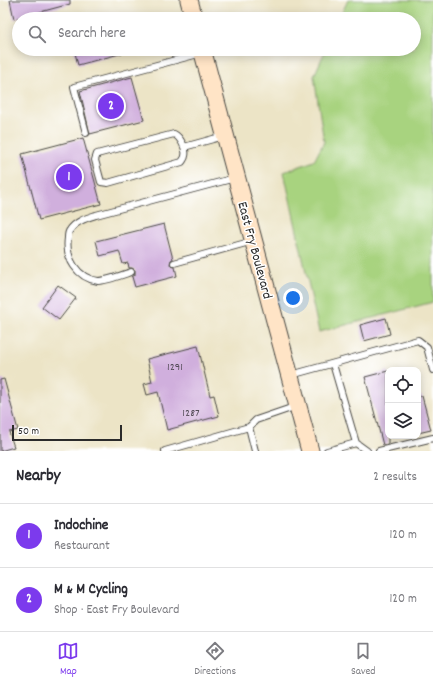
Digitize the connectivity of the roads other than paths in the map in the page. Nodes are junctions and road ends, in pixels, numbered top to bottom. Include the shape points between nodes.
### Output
1 (190, 0) edge
2 (193, 12) edge
3 (186, 56) edge
4 (204, 56) edge
5 (86, 133) dead end
6 (225, 136) junction
7 (184, 147) junction
8 (237, 178) junction
9 (254, 240) junction
10 (174, 263) dead end
11 (131, 272) dead end
12 (332, 364) junction
13 (433, 370) edge
14 (290, 376) junction
15 (298, 406) junction
16 (249, 427) junction
17 (433, 438) edge
18 (356, 444) junction
19 (165, 451) edge
20 (255, 451) edge
21 (310, 451) edge
22 (327, 451) edge
23 (367, 451) edge
24 (379, 451) edge

1 - 2 main road
3 - 5 lane via 74,88
4 - 6 main road, East Fry Boulevard
6 - 7 lane
6 - 8 main road, East Fry Boulevard
7 - 7 lane via 174,134 97,154 95,160 101,182 108,183 182,162 185,156
8 - 9 main road, East Fry Boulevard
8 - 11 lane via 96,215 78,222 69,231 66,246 70,260 78,272 87,279 100,281
9 - 10 lane
9 - 14 main road, East Fry Boulevard
12 - 13 lane via 418,340 427,347
12 - 14 lane
12 - 18 lane
14 - 15 main road, East Fry Boulevard
15 - 16 lane via 256,420
15 - 21 main road, East Fry Boulevard
16 - 19 lane
16 - 20 lane
17 - 24 lane
18 - 22 lane
18 - 23 lane

